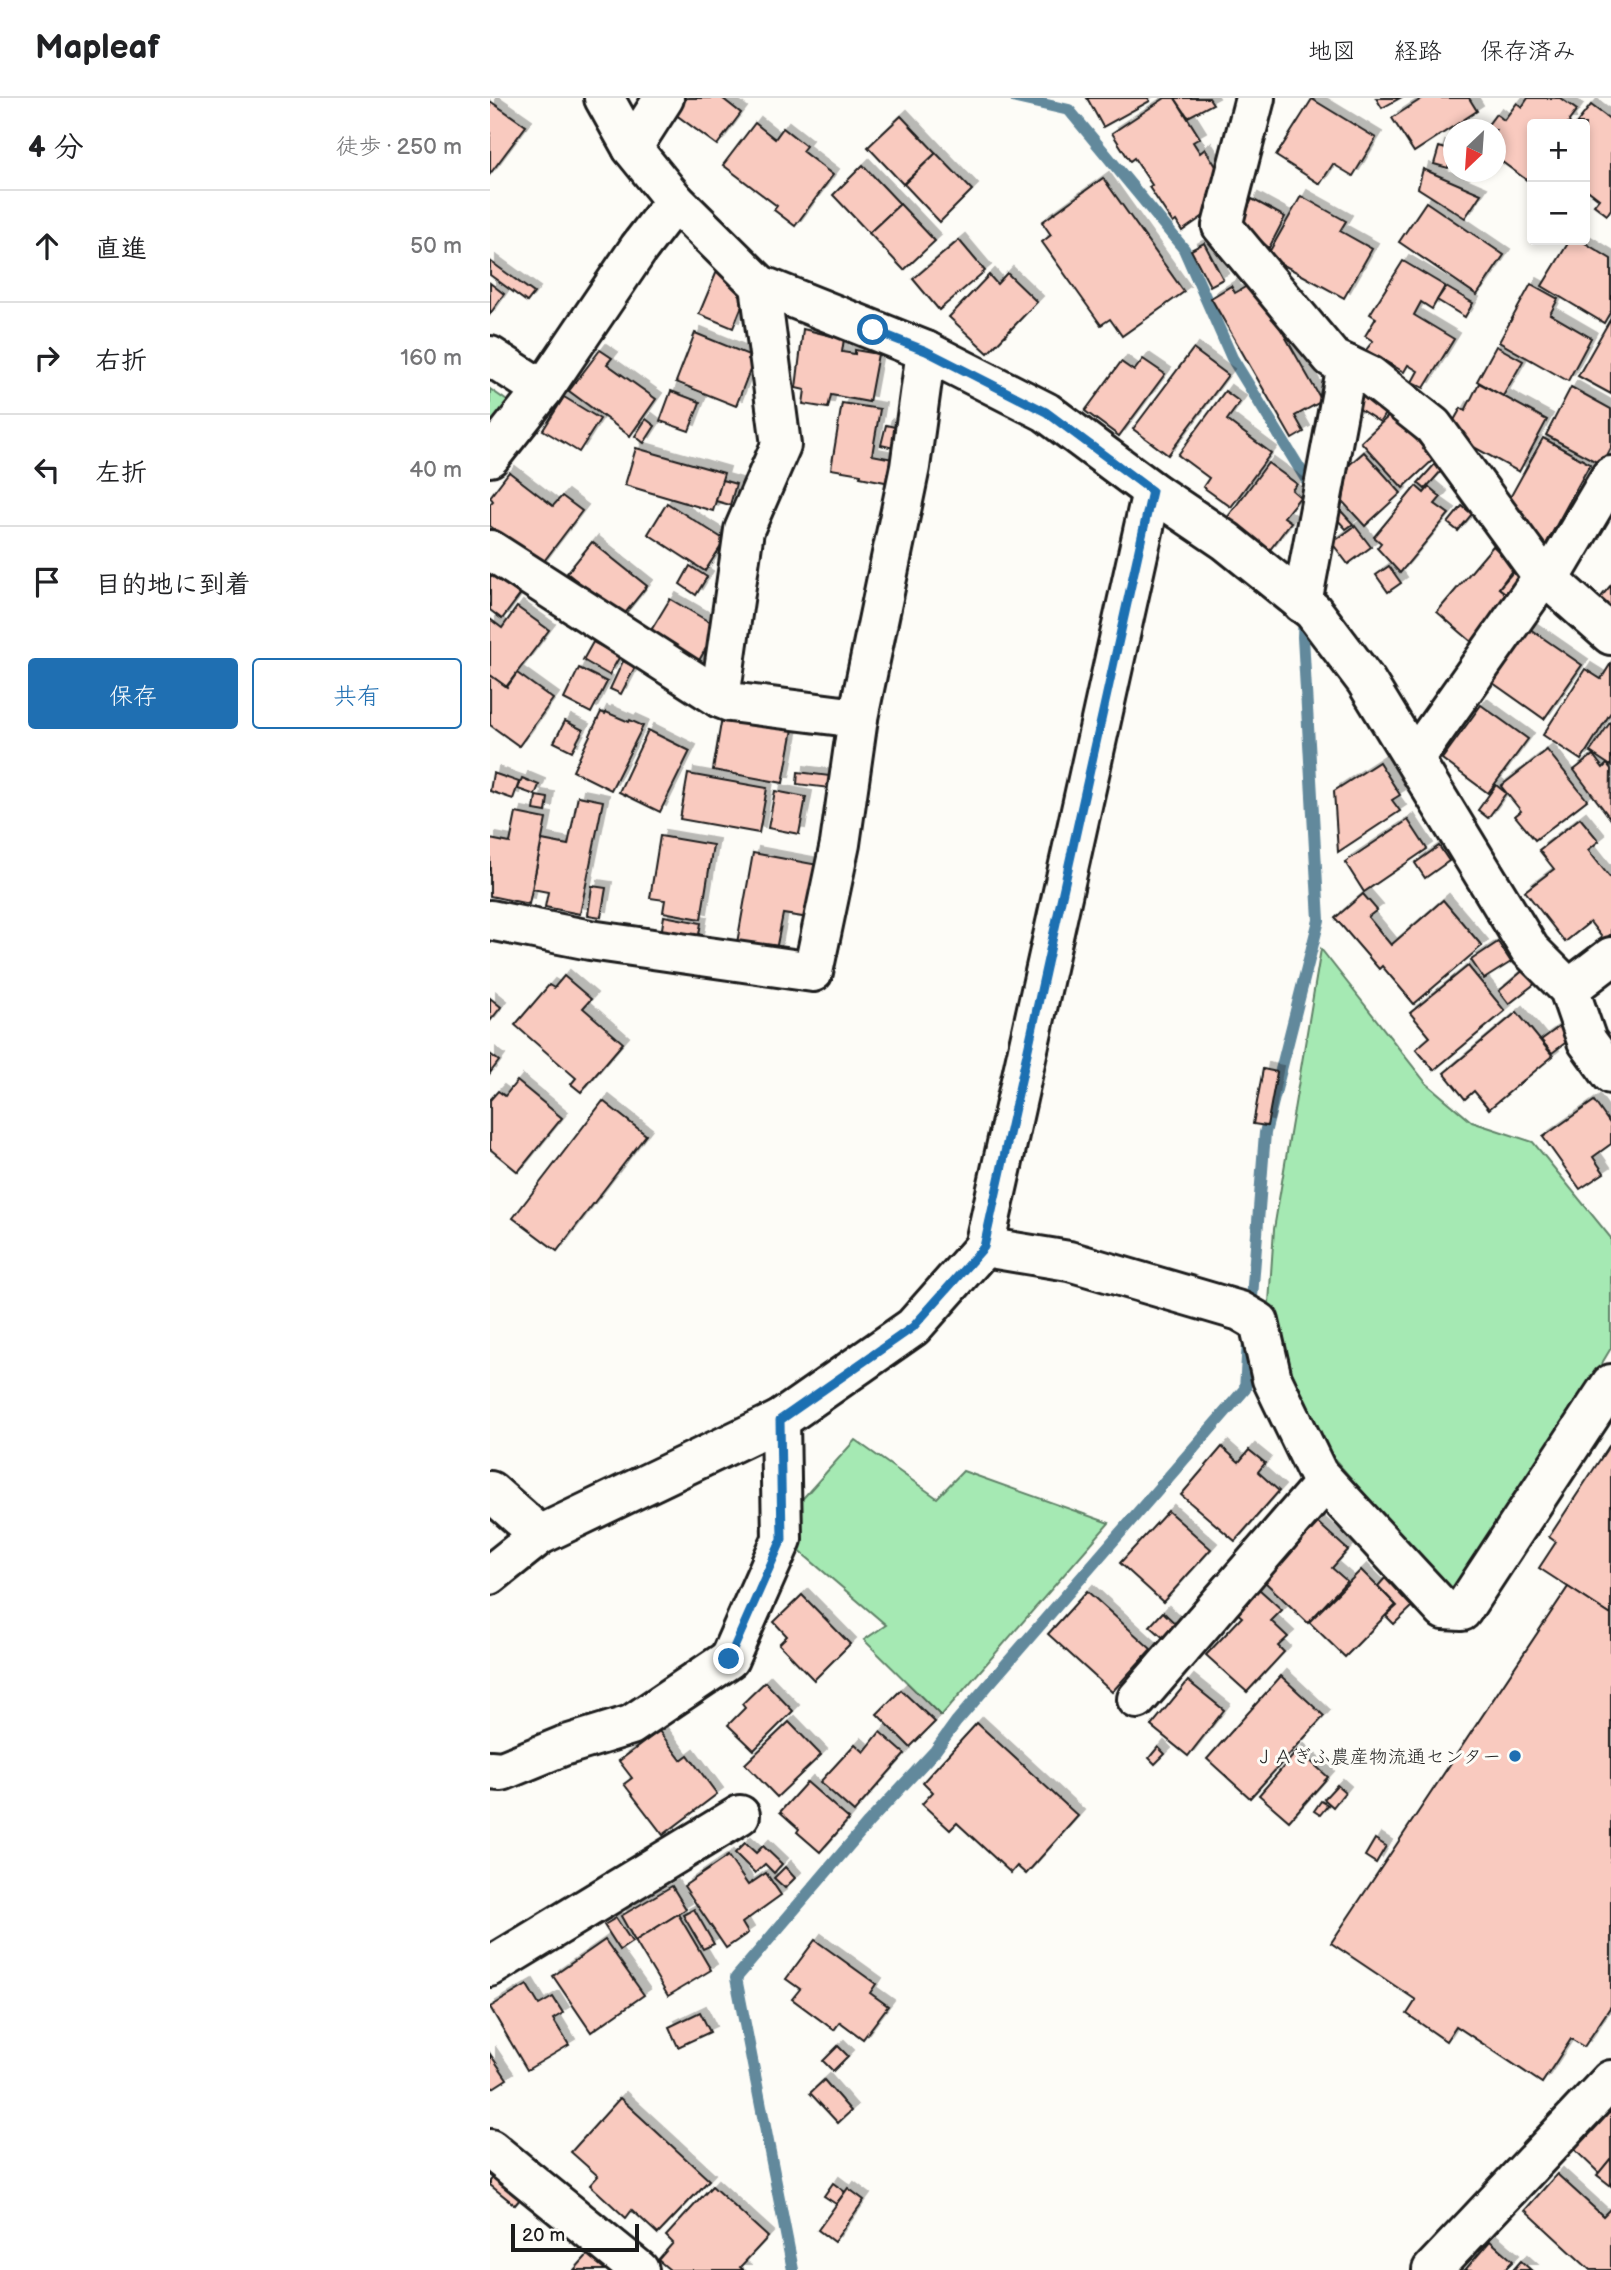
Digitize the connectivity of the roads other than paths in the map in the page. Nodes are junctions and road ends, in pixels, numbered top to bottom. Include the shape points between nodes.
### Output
1 (604, 98) edge
2 (664, 98) edge
3 (1255, 98) edge
4 (632, 148) junction
5 (675, 201) junction
6 (760, 285) junction
7 (926, 351) junction
8 (490, 356) edge
9 (1347, 365) junction
10 (543, 390) junction
11 (490, 457) edge
12 (1611, 476) edge
13 (1152, 491) junction
14 (490, 550) edge
15 (1547, 577) junction
16 (1302, 603) junction
17 (1611, 635) edge
18 (720, 698) junction
19 (858, 718) junction
20 (1415, 758) junction
21 (490, 920) edge
22 (1611, 957) edge
23 (1569, 989) junction
24 (1611, 1074) edge
25 (984, 1247) junction
26 (1611, 1384) edge
27 (780, 1420) junction
28 (1325, 1482) junction
29 (490, 1491) edge
30 (540, 1535) junction
31 (490, 1575) edge
32 (1137, 1699) dead end
33 (490, 1770) edge
34 (740, 1815) dead end
35 (490, 1967) edge
36 (1611, 2080) edge
37 (490, 2149) edge
38 (639, 2270) edge
39 (1432, 2270) edge

1 - 4 street
2 - 4 street
3 - 9 street via 1222,226 1332,358
4 - 5 street
5 - 6 street
5 - 10 street
6 - 7 street
6 - 18 street via 781,445 744,530
7 - 13 street via 1046,412
7 - 19 street via 908,480
8 - 10 street
9 - 15 street via 1370,376 1433,426
9 - 16 street
10 - 11 street
12 - 15 street
13 - 16 street via 1226,541
13 - 25 street
14 - 18 street
15 - 17 street
15 - 20 street
16 - 20 street via 1366,681
18 - 19 street
19 - 21 street via 840,844 813,972 590,940
20 - 23 street via 1531,950
22 - 23 street
23 - 24 street via 1587,1041
25 - 27 street via 913,1327
25 - 28 street via 1069,1261 1240,1311 1259,1322 1272,1379
26 - 28 street via 1462,1611 1444,1610
27 - 30 street
27 - 33 street via 782,1539 729,1659 631,1725 563,1745 502,1771
28 - 32 street
29 - 30 street
30 - 31 street
34 - 35 street
36 - 39 street
37 - 38 street

